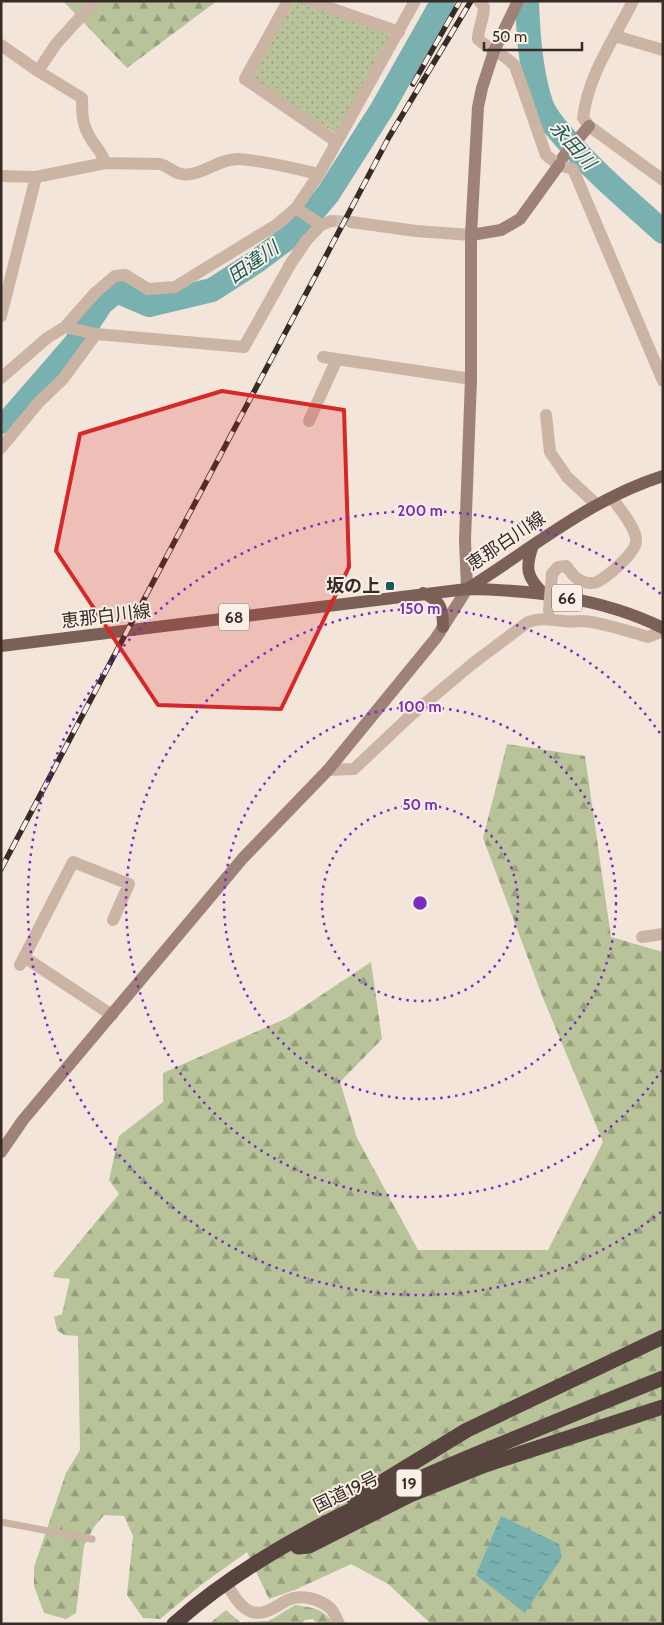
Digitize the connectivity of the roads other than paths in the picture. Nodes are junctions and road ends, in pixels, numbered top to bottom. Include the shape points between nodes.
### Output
1 (95, 1) edge
2 (288, 1) edge
3 (310, 1) edge
4 (415, 1) edge
5 (479, 1) edge
6 (518, 1) edge
7 (634, 1) edge
8 (400, 32) junction
9 (615, 36) junction
10 (1, 45) edge
11 (494, 50) junction
12 (663, 50) edge
13 (38, 72) junction
14 (586, 129) junction
15 (337, 142) junction
16 (561, 161) junction
17 (105, 163) junction
18 (319, 174) junction
19 (1, 176) edge
20 (36, 177) junction
21 (663, 180) edge
22 (296, 208) junction
23 (351, 222) tunnel mouth
24 (470, 235) junction
25 (1, 316) edge
26 (65, 327) junction
27 (96, 334) junction
28 (323, 357) dead end
29 (337, 359) junction
30 (1, 378) edge
31 (471, 379) junction
32 (663, 381) edge
33 (546, 415) dead end
34 (309, 421) dead end
35 (1, 448) edge
36 (663, 476) edge
37 (612, 498) junction
38 (596, 504) junction
39 (533, 545) junction
40 (467, 589) junction
41 (423, 593) junction
42 (544, 594) junction
43 (548, 614) junction
44 (443, 627) junction
45 (663, 629) edge
46 (1, 646) edge
47 (328, 770) junction
48 (113, 920) dead end
49 (663, 934) edge
50 (642, 937) dead end
51 (112, 1015) junction
52 (1, 1152) edge
53 (663, 1337) edge
54 (663, 1378) edge
55 (663, 1386) edge
56 (663, 1407) edge
57 (1, 1522) edge
58 (320, 1526) junction
59 (92, 1539) dead end
60 (298, 1547) junction
61 (228, 1586) junction
62 (174, 1624) edge
63 (184, 1624) edge
64 (339, 1624) edge

1 - 13 street via 56,44
2 - 15 street via 245,79
3 - 8 street
4 - 8 street
5 - 11 street via 484,7 484,14 478,39
6 - 11 street
7 - 9 street
8 - 15 street
9 - 12 street
9 - 14 street via 585,100 583,118
10 - 13 street
11 - 16 street via 515,66 546,155
11 - 24 street via 478,107
13 - 17 street via 82,98 82,122 104,156
14 - 16 street
14 - 21 street
15 - 18 street
16 - 24 street via 520,219 501,230
16 - 32 street via 573,169
17 - 18 street via 160,164 179,174 192,174 225,160 239,159
17 - 20 street
18 - 22 street
19 - 20 street
20 - 25 street
22 - 26 street via 276,226 175,287 148,289 125,275 115,276
22 - 27 street via 326,223 306,241 291,263 244,347
23 - 24 street
24 - 31 street
26 - 27 street
26 - 30 street via 47,338
27 - 35 street via 63,378
28 - 29 street
29 - 31 street
29 - 34 street
31 - 40 street via 465,540
33 - 38 street via 550,452 566,477
36 - 37 main road, 恵那白川線 / 68
37 - 38 main road, 恵那白川線 / 68
37 - 43 street, bridge via 636,535 632,551 617,568 595,583 575,578 566,566 558,567 552,574
38 - 39 main road, 恵那白川線 / 68
39 - 40 main road, 恵那白川線 / 68
39 - 42 main road via 529,575
40 - 41 main road, 恵那白川線 / 68
40 - 42 main road, 66
40 - 44 street
41 - 44 main road via 439,603 443,611
41 - 46 main road, 恵那白川線 / 68
42 - 45 main road, 66 via 637,615
43 - 45 street via 562,621 604,625 648,637
43 - 47 street via 528,622 472,664 354,768
44 - 47 street
47 - 51 street via 243,858
48 - 51 street via 129,884 72,862 22,961
49 - 50 street
51 - 52 street via 23,1120
53 - 58 highway via 467,1430 325,1516
54 - 58 highway, 国道19号 / 19 via 416,1479
55 - 60 highway, 国道19号 / 19 via 420,1485
56 - 60 highway via 485,1465 410,1495 309,1546
57 - 59 lane
58 - 61 highway, 国道19号 / 19
60 - 61 highway, 国道19号 / 19
61 - 62 highway, 国道19号 / 19 via 189,1610
61 - 63 highway, 国道19号 / 19
61 - 64 street via 241,1605 250,1611 270,1610 291,1599 304,1597 330,1608

